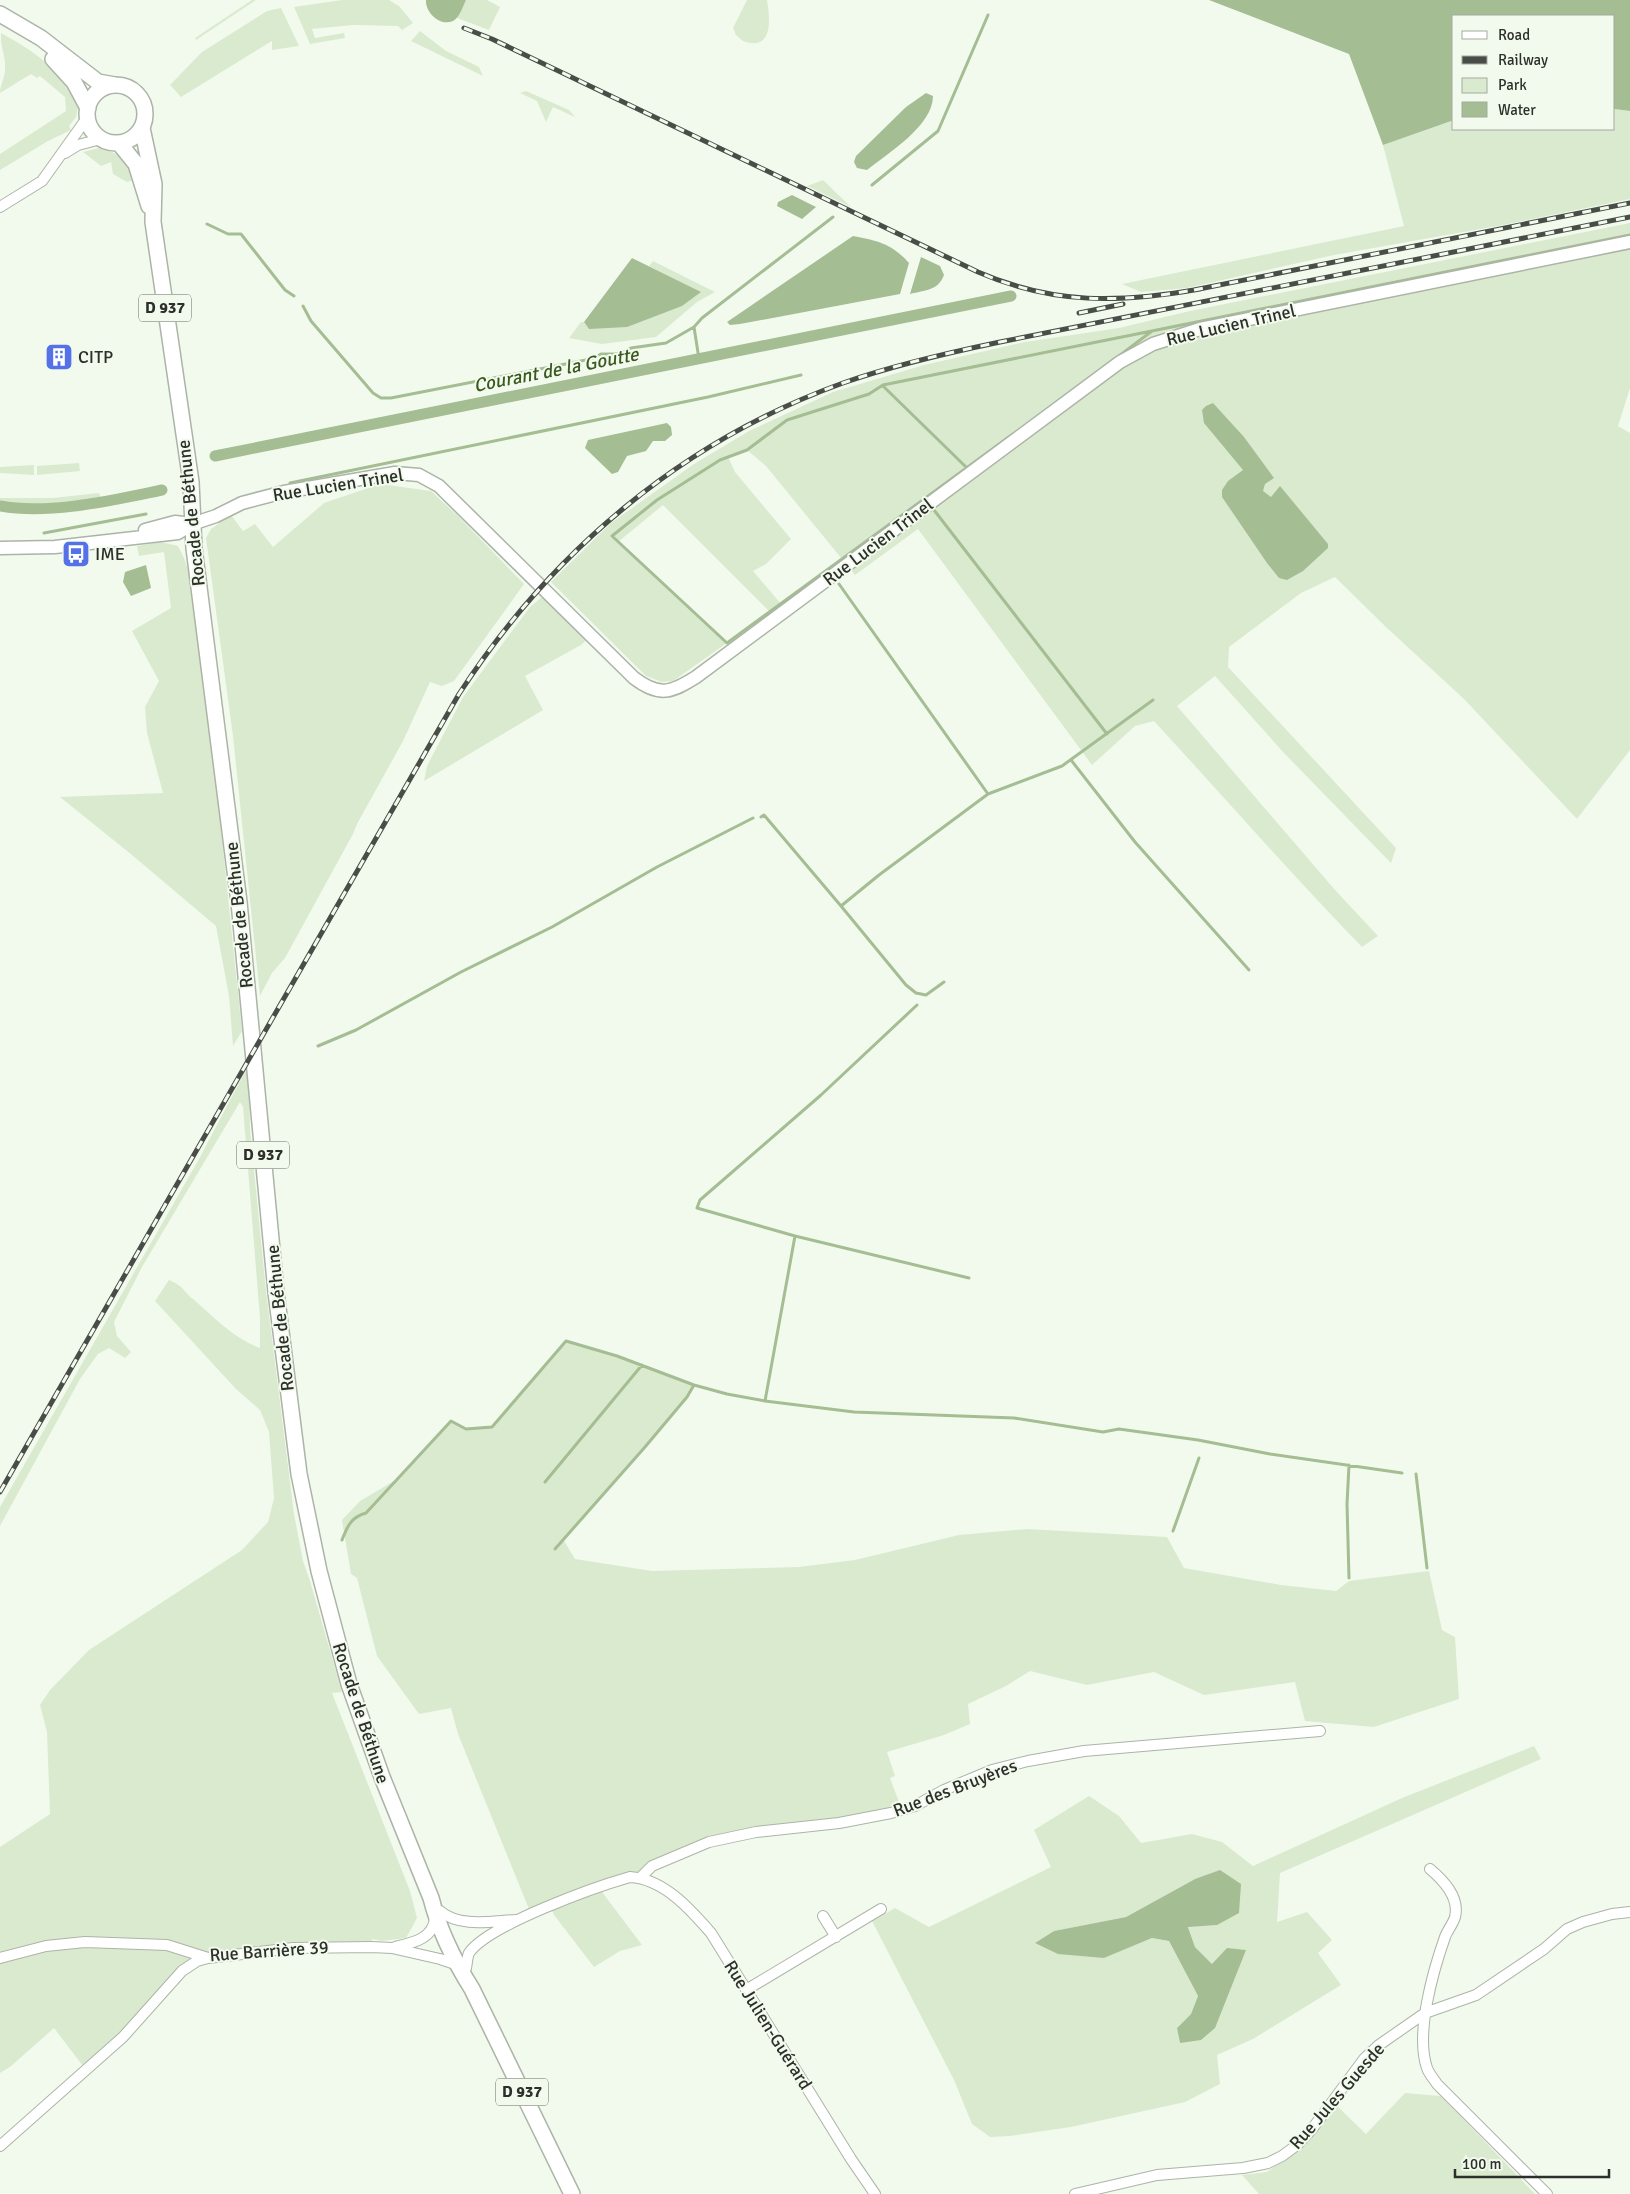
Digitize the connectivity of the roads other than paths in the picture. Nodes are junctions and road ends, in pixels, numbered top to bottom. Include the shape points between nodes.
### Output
1 (0, 14) edge
2 (0, 24) edge
3 (115, 85) junction
4 (87, 113) junction
5 (142, 128) junction
6 (101, 139) junction
7 (119, 143) junction
8 (60, 157) junction
9 (0, 207) edge
10 (153, 222) junction
11 (1630, 242) edge
12 (192, 524) junction
13 (0, 548) edge
14 (1320, 1731) dead end
15 (1430, 1869) dead end
16 (640, 1878) junction
17 (435, 1907) junction
18 (881, 1909) dead end
19 (1630, 1912) edge
20 (823, 1916) dead end
21 (517, 1920) junction
22 (836, 1936) junction
23 (392, 1948) junction
24 (0, 1958) edge
25 (208, 1958) junction
26 (463, 1969) junction
27 (746, 1990) junction
28 (1425, 2013) junction
29 (0, 2146) edge
30 (572, 2194) edge
31 (875, 2194) edge
32 (1075, 2194) edge
33 (1547, 2194) edge

1 - 3 main road via 41,38 98,82
2 - 4 main road via 32,42 56,62 74,82
3 - 4 main road via 97,92
3 - 5 main road via 128,88 139,96 145,114
4 - 6 main road via 90,126
4 - 8 street
5 - 7 main road via 133,138
5 - 10 main road, D 937 via 154,184
6 - 7 main road
6 - 8 street via 78,145
7 - 10 main road, D 937 via 136,164
8 - 9 street via 42,181
10 - 12 main road, Rocade de Béthune / D 937 via 191,482
11 - 12 street, Rue Lucien Trinel via 1217,326 1153,344 1120,362 696,678 674,690 652,690 634,678 439,486 418,475 385,474 284,492 242,503
12 - 13 street, Rue Lucien Trinel via 178,533 55,547
12 - 17 main road, Rocade de Béthune / D 937 via 239,902 276,1292 299,1474 321,1578 349,1684 382,1777
14 - 16 street, Rue des Bruyères via 1084,1751 1028,1761 992,1770 915,1806 891,1813 709,1842 652,1866
15 - 28 street via 1445,1882 1453,1899 1455,1916 1434,1969
16 - 21 street via 619,1880
16 - 27 street, Rue Julien-Guérard via 666,1890 688,1907 711,1933
17 - 21 street via 446,1916 474,1923
17 - 23 street, Rue Barrière 39 via 435,1923 430,1933 415,1942
17 - 26 main road, Rocade de Béthune / D 937
18 - 22 street
19 - 28 street, Rue Jules Guesde via 1612,1914 1567,1929 1544,1949 1476,1994
20 - 22 street
21 - 26 street via 481,1940 468,1955
22 - 27 street
23 - 25 street, Rue Barrière 39 via 293,1948
23 - 26 street, Rue Barrière 39 via 440,1959
24 - 25 street, Rue Barrière 39 via 46,1946 85,1942 158,1944
25 - 29 street via 182,1971 123,2038
26 - 30 main road, Rocade de Béthune / D 937
27 - 31 street, Rue Julien-Guérard
28 - 32 street, Rue Jules Guesde via 1364,2059 1312,2129 1282,2156 1268,2163 1243,2168 1156,2175
28 - 33 street via 1423,2041 1427,2068 1437,2084

